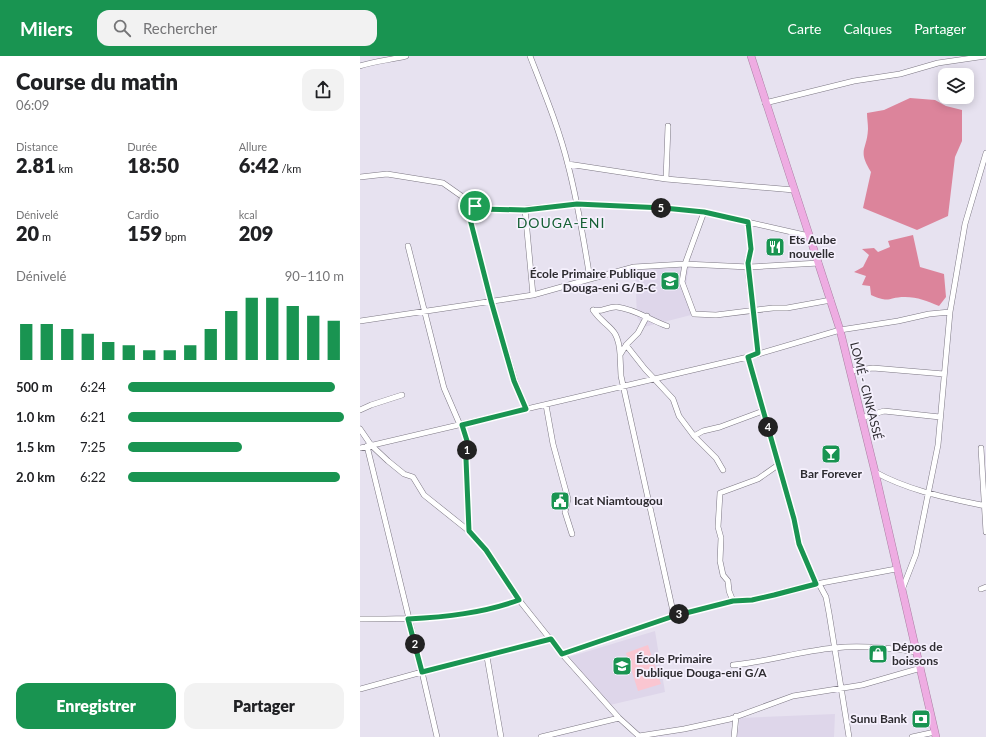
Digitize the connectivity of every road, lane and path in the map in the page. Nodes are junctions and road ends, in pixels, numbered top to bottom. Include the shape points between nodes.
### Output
1 (406, 56) edge
2 (530, 56) edge
3 (751, 56) edge
4 (756, 56) edge
5 (986, 56) edge
6 (360, 66) edge
7 (754, 67) junction
8 (766, 103) junction
9 (668, 126) dead end
10 (986, 153) edge
11 (568, 164) junction
12 (360, 177) edge
13 (666, 179) junction
14 (794, 190) junction
15 (577, 204) junction
16 (475, 206) junction
17 (525, 210) junction
18 (704, 212) junction
19 (748, 222) junction
20 (809, 236) junction
21 (408, 246) dead end
22 (819, 263) junction
23 (685, 264) junction
24 (749, 267) junction
25 (590, 279) junction
26 (533, 295) junction
27 (831, 300) junction
28 (491, 301) junction
29 (752, 310) junction
30 (425, 311) junction
31 (950, 312) junction
32 (647, 316) junction
33 (360, 321) edge
34 (667, 326) dead end
35 (840, 330) junction
36 (626, 345) junction
37 (758, 353) junction
38 (620, 355) junction
39 (748, 357) junction
40 (850, 371) junction
41 (944, 374) junction
42 (654, 378) junction
43 (623, 386) junction
44 (402, 395) dead end
45 (546, 405) junction
46 (526, 409) junction
47 (360, 410) edge
48 (763, 411) junction
49 (940, 417) junction
50 (861, 418) junction
51 (461, 425) junction
52 (360, 429) edge
53 (694, 436) junction
54 (369, 446) junction
55 (360, 448) edge
56 (982, 448) dead end
57 (778, 465) junction
58 (723, 470) dead end
59 (876, 472) junction
60 (928, 493) junction
61 (985, 506) edge
62 (469, 531) junction
63 (986, 532) edge
64 (572, 534) dead end
65 (896, 569) junction
66 (818, 584) junction
67 (902, 590) junction
68 (519, 600) junction
69 (733, 601) junction
70 (674, 616) junction
71 (360, 619) edge
72 (408, 619) junction
73 (551, 639) junction
74 (834, 648) junction
75 (917, 652) junction
76 (562, 654) junction
77 (487, 657) junction
78 (733, 665) dead end
79 (921, 668) junction
80 (422, 672) junction
81 (840, 688) junction
82 (360, 689) edge
83 (736, 716) junction
84 (618, 718) junction
85 (562, 735) edge
86 (936, 735) edge
87 (640, 736) edge
88 (437, 737) edge
89 (501, 737) edge
90 (541, 737) edge
91 (734, 737) edge
92 (849, 737) edge
93 (912, 737) edge

1 - 6 street
2 - 11 street
3 - 7 highway, LOMÉ - CINKASSÉ
4 - 7 street
5 - 8 street via 938,63 900,74 854,81
7 - 8 highway, LOMÉ - CINKASSÉ
8 - 14 highway, LOMÉ - CINKASSÉ
9 - 13 street
10 - 31 street via 965,224
11 - 13 street
11 - 15 street
12 - 16 street via 387,174 432,180 443,183
13 - 14 street
14 - 20 highway, LOMÉ - CINKASSÉ
15 - 17 street
15 - 18 street
15 - 25 street
16 - 17 street via 480,209
16 - 28 street via 470,219
17 - 26 street
18 - 19 street
18 - 23 street
19 - 20 street
19 - 24 street via 751,249 748,257
20 - 22 highway, LOMÉ - CINKASSÉ
21 - 30 street
22 - 24 street
22 - 27 highway, LOMÉ - CINKASSÉ
23 - 24 street
23 - 25 street via 634,267
23 - 29 street via 682,282 694,314 716,316
24 - 29 street
25 - 26 street
26 - 28 street
27 - 29 street via 788,308
27 - 35 highway, LOMÉ - CINKASSÉ
28 - 30 street
28 - 46 street via 514,381
29 - 37 street
30 - 33 street
30 - 51 street via 444,388
31 - 35 street
31 - 41 street
32 - 34 street
32 - 36 street via 638,333
32 - 38 street via 615,306 599,312 593,310 618,337
35 - 37 street
35 - 40 highway, LOMÉ - CINKASSÉ
36 - 38 street
36 - 42 street
37 - 39 street
38 - 43 street
39 - 42 street
39 - 48 street
40 - 41 street via 873,368
40 - 50 highway, LOMÉ - CINKASSÉ
41 - 49 street
42 - 43 street
42 - 53 street via 673,399 679,416
43 - 45 street
43 - 70 street
44 - 47 street
45 - 46 street
45 - 64 street via 553,444 568,499 565,512
46 - 51 street
48 - 53 street
48 - 57 street
49 - 50 street via 884,411
49 - 60 street via 938,445
50 - 59 highway, LOMÉ - CINKASSÉ
51 - 54 street
51 - 62 street via 468,444 466,459
52 - 54 street
53 - 58 street via 716,458
54 - 55 street
54 - 62 street via 404,474 413,477 424,495
54 - 72 street
56 - 61 street
57 - 66 street via 799,544
57 - 69 street via 758,479 720,493 720,561
59 - 60 street via 895,483
59 - 65 highway, LOMÉ - CINKASSÉ
60 - 61 street
60 - 67 street via 916,554
61 - 63 street
62 - 68 street via 486,550
65 - 66 street
65 - 67 highway, LOMÉ - CINKASSÉ
66 - 69 street via 752,600
66 - 74 street via 826,597
67 - 75 highway, LOMÉ - CINKASSÉ
68 - 72 street via 447,617
68 - 73 street
69 - 70 street
70 - 76 street
71 - 72 street
72 - 80 street
73 - 76 street
73 - 77 street
74 - 75 street
74 - 78 street via 759,663
74 - 81 street
75 - 79 highway, LOMÉ - CINKASSÉ
76 - 84 street
77 - 80 street
77 - 89 street
79 - 81 street via 862,685
79 - 86 highway, LOMÉ - CINKASSÉ
80 - 82 street
80 - 88 street
81 - 83 street via 793,696
81 - 92 street
83 - 87 street via 684,729
83 - 91 street
84 - 85 street
84 - 87 street
85 - 90 street
86 - 93 street

